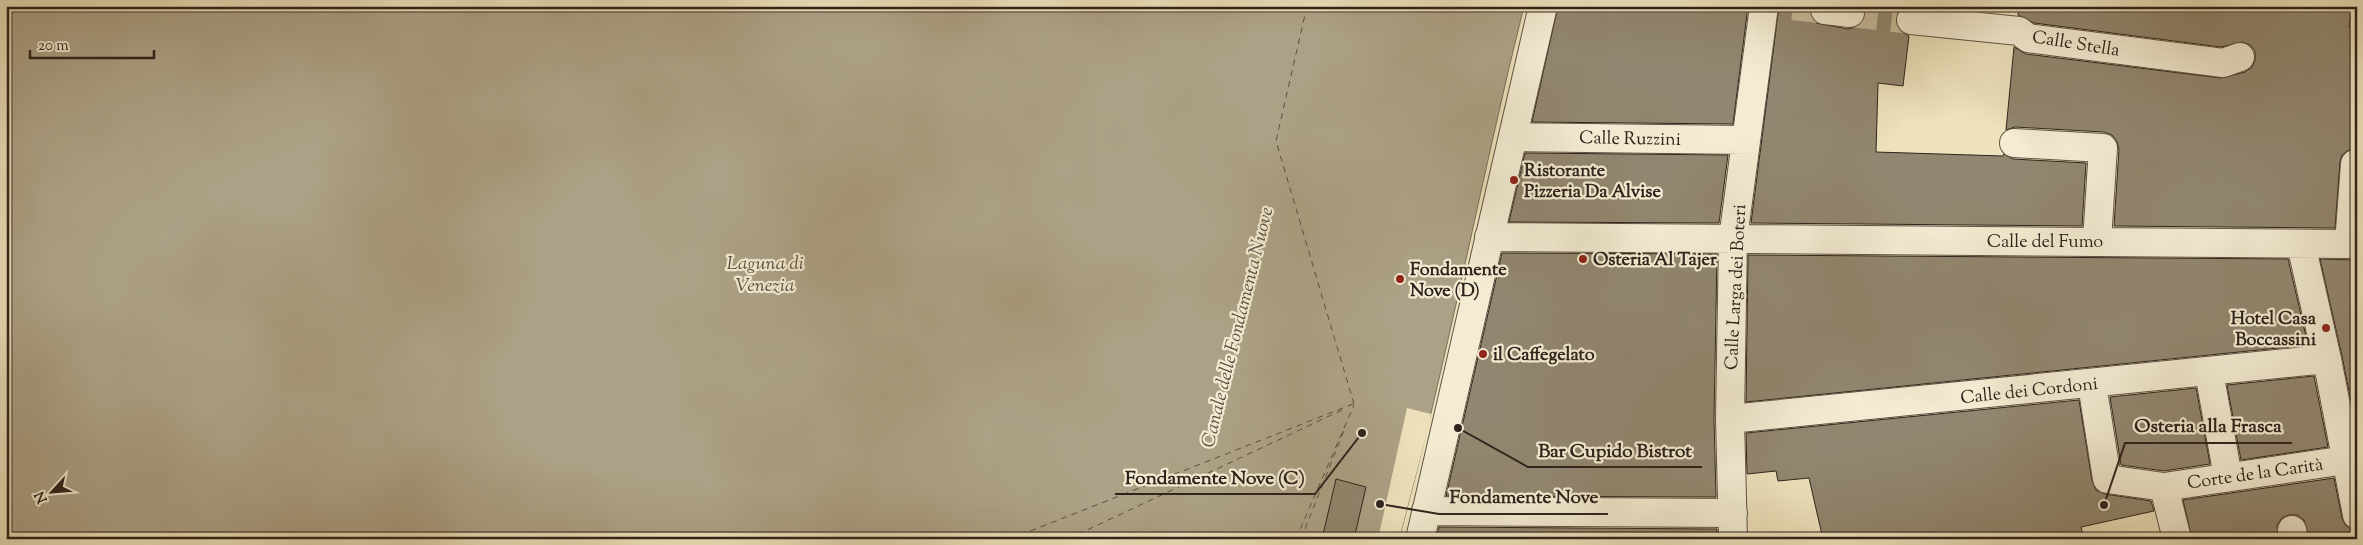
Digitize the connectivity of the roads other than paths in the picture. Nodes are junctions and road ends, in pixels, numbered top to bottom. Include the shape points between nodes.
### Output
1 (1543, 6) edge
2 (1764, 6) edge
3 (1911, 20) tunnel mouth
4 (2240, 57) dead end
5 (1514, 137) junction
6 (1746, 140) junction
7 (2014, 144) dead end
8 (2357, 164) edge
9 (1489, 237) junction
10 (1733, 238) junction
11 (2097, 241) junction
12 (2301, 244) junction
13 (2353, 244) edge
14 (2327, 359) junction
15 (2209, 372) junction
16 (2092, 384) junction
17 (1730, 419) junction
18 (2346, 460) junction
19 (2228, 477) junction
20 (2164, 487) junction
21 (1426, 511) junction
22 (2357, 515) edge
23 (1733, 526) edge
24 (1420, 539) edge
25 (2176, 539) edge

1 - 5 street
2 - 6 street, Calle Larga dei Boteri
3 - 4 street, Calle Stella via 2019,31 2028,38 2223,62
5 - 6 street, Calle Ruzzini
5 - 9 street
6 - 10 street, Calle Larga dei Boteri
7 - 11 street via 2103,148
8 - 13 street
9 - 10 street, Calle del Fumo
9 - 21 street
10 - 11 street, Calle del Fumo
10 - 17 street, Calle Larga dei Boteri
11 - 12 street, Calle del Fumo
12 - 13 street, Calle del Fumo
12 - 14 street
14 - 15 street, Calle dei Cordoni
14 - 18 street
15 - 16 street, Calle dei Cordoni
15 - 19 street
16 - 17 street, Calle dei Cordoni
16 - 20 street, Corte de la Carità via 2107,479
17 - 23 street, Calle Larga dei Boteri
18 - 19 street, Corte de la Carità
18 - 22 street
19 - 20 street, Corte de la Carità
20 - 25 street, Corte de la Carità
21 - 23 street
21 - 24 street

